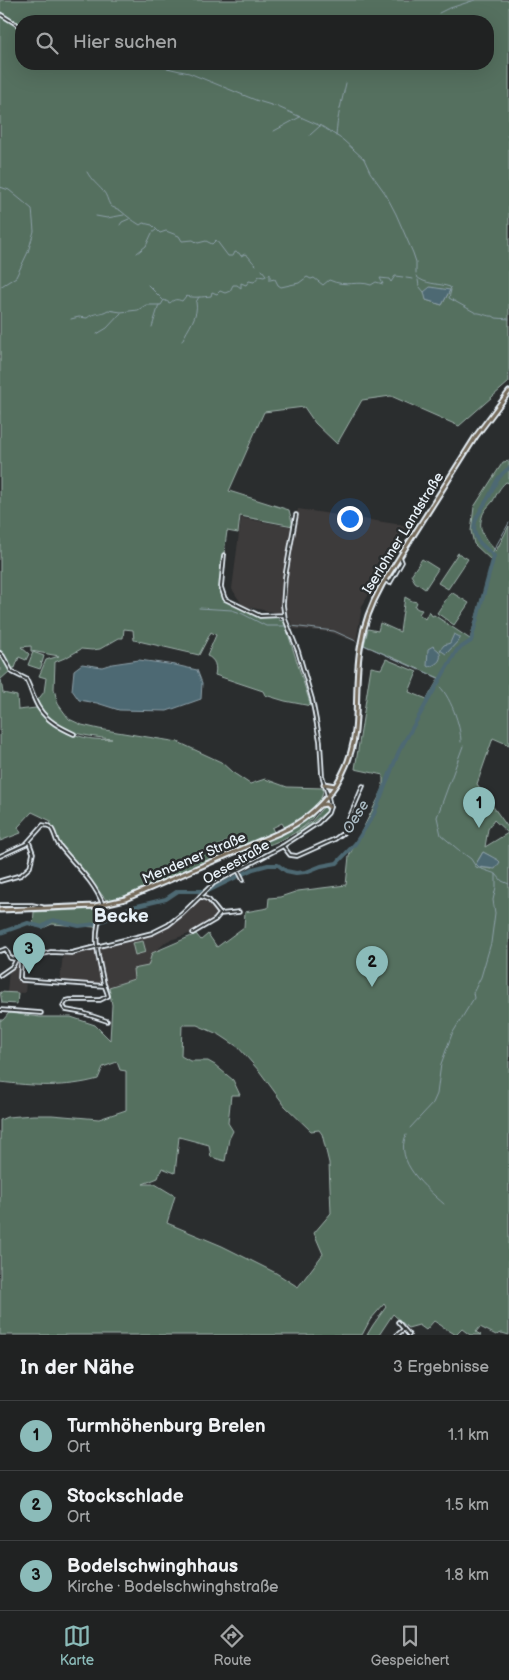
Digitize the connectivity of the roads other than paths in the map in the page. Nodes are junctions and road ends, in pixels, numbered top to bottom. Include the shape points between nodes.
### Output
1 (0, 14) edge
2 (15, 23) edge
3 (509, 392) edge
4 (296, 515) dead end
5 (224, 555) dead end
6 (285, 615) junction
7 (0, 653) edge
8 (74, 734) dead end
9 (324, 784) junction
10 (335, 786) junction
11 (363, 786) dead end
12 (328, 796) junction
13 (320, 805) junction
14 (329, 806) junction
15 (29, 842) junction
16 (283, 846) junction
17 (0, 856) edge
18 (238, 870) junction
19 (243, 880) dead end
20 (0, 881) edge
21 (200, 896) junction
22 (103, 905) junction
23 (0, 906) edge
24 (96, 906) junction
25 (43, 908) junction
26 (0, 910) edge
27 (239, 912) dead end
28 (220, 914) junction
29 (193, 933) dead end
30 (97, 947) junction
31 (0, 951) edge
32 (10, 958) junction
33 (16, 960) junction
34 (21, 960) junction
35 (13, 966) junction
36 (0, 975) edge
37 (104, 986) junction
38 (0, 1010) edge
39 (41, 1013) dead end
40 (107, 1021) dead end
41 (398, 1322) dead end
42 (404, 1329) junction
43 (397, 1335) edge
44 (409, 1335) edge

1 - 2 street
3 - 10 main road, Iserlohner Landstraße via 476,436 385,580 369,611 357,670 353,744 346,768
4 - 6 street via 283,588
5 - 6 street via 221,587 226,599 260,616
6 - 9 street via 312,699
7 - 8 street via 12,672 26,679 38,707 47,718
9 - 10 main road
9 - 12 street
10 - 12 main road, Mendener Straße
11 - 16 street via 343,833 336,839 296,856 290,855
12 - 13 main road, Mendener Straße
12 - 14 street
13 - 14 main road
13 - 22 main road, Mendener Straße via 281,832 134,896
14 - 16 street, Oesestraße via 323,819
15 - 17 street
15 - 20 street via 32,853 30,867 21,875
15 - 22 street via 43,825 52,829 56,842 78,866
16 - 18 street, Oesestraße
18 - 19 street
18 - 21 street, Oesestraße
21 - 28 street via 209,900
21 - 30 street, Oesestraße via 168,925 152,933
22 - 24 main road, Mendener Straße
23 - 25 street, Mendener Straße
24 - 25 main road, Mendener Straße
24 - 30 street via 102,910 97,926
25 - 26 main road, Mendener Straße
27 - 28 street
28 - 29 street
30 - 34 street, Oesestraße via 71,953 51,952
30 - 37 street
31 - 32 street, Oesestraße via 6,949
32 - 33 street, Oesestraße
32 - 35 street
33 - 34 street, Oesestraße
33 - 35 street
34 - 37 street via 22,980
35 - 36 street
37 - 40 street via 108,996 103,999 70,1000 63,1006 66,1010
38 - 39 street
41 - 42 street
42 - 43 street
42 - 44 street

